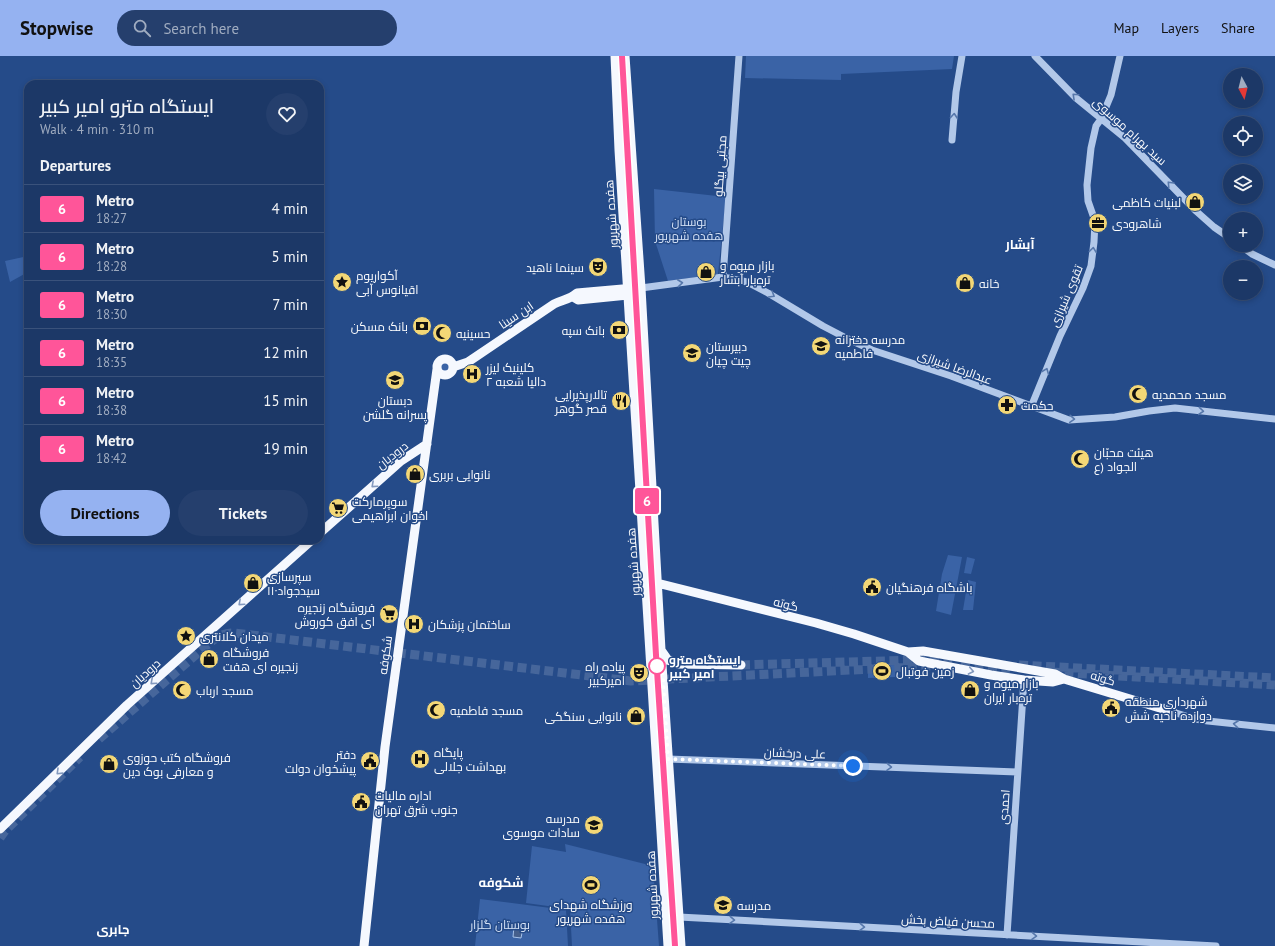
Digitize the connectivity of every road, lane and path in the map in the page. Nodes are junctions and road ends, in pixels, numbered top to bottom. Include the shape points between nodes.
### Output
1 (615, 56) edge
2 (625, 56) edge
3 (739, 56) edge
4 (962, 56) edge
5 (1035, 56) edge
6 (1120, 56) edge
7 (1101, 119) junction
8 (952, 140) dead end
9 (1223, 233) edge
10 (1249, 252) edge
11 (1275, 265) edge
12 (723, 277) junction
13 (641, 288) junction
14 (628, 292) junction
15 (437, 369) joint
16 (1031, 407) junction
17 (1275, 419) edge
18 (427, 444) junction
19 (324, 529) edge
20 (308, 544) edge
21 (657, 583) junction
22 (661, 650) junction
23 (908, 652) junction
24 (741, 665) tunnel mouth
25 (1033, 670) junction
26 (1064, 679) junction
27 (1028, 680) junction
28 (1173, 712) joint
29 (1275, 728) edge
30 (668, 759) junction
31 (1018, 772) junction
32 (0, 829) edge
33 (679, 917) junction
34 (1007, 935) junction
35 (364, 946) edge
36 (668, 946) edge
37 (681, 946) edge
38 (1216, 946) edge

1 - 14 main road, هفده شهریور
2 - 13 main road, هفده شهریور
3 - 12 street, مجتبی بیگلو
8 -> 4 street
7 -> 5 street, سید بهرام موسوی via 1076,98
6 - 7 street, تقوی شیرازی via 1111,95
9 -> 7 street, سید بهرام موسوی via 1196,211 1126,138
16 -> 7 street, تقوی شیرازی via 1091,266 1095,221 1088,201 1087,185 1093,136
10 - 11 street
13 -> 12 street, عبدالرضا شیرازی
12 -> 16 street, عبدالرضا شیرازی via 748,282 822,326 872,350 951,376
13 - 14 main road
13 - 21 main road, هفده شهریور
14 - 15 main road, ابن سینا via 578,300 573,297 564,299 468,362 453,367 451,362 443,359
14 - 36 main road, هفده شهریور
15 - 18 main road, شکوفه
16 -> 17 street, عبدالرضا شیرازی via 1069,420 1115,417 1175,408
18 -> 19 main road, درودیان via 400,461
18 - 35 main road, شکوفه via 385,747
20 -> 32 main road, درودیان via 127,705
21 - 22 main road, هفده شهریور
21 - 23 main road, گوته via 854,634
22 - 24 main road via 668,660 678,664
22 - 30 main road, هفده شهریور
23 - 25 main road, گوته via 923,651
23 -> 27 main road, گوته via 919,661
25 - 26 main road, گوته via 1055,674
25 - 27 main road via 1034,675
26 - 27 main road, گوته via 1053,682
26 - 28 main road, گوته
27 - 31 street, احمدی
29 -> 28 street, گوته via 1195,719
30 -> 31 street, علی درخشان
30 - 33 main road, هفده شهریور
31 - 34 street, احمدی
33 -> 34 street, محسن فیاض بخش
33 - 37 main road, هفده شهریور
34 -> 38 street, محسن فیاض بخش

